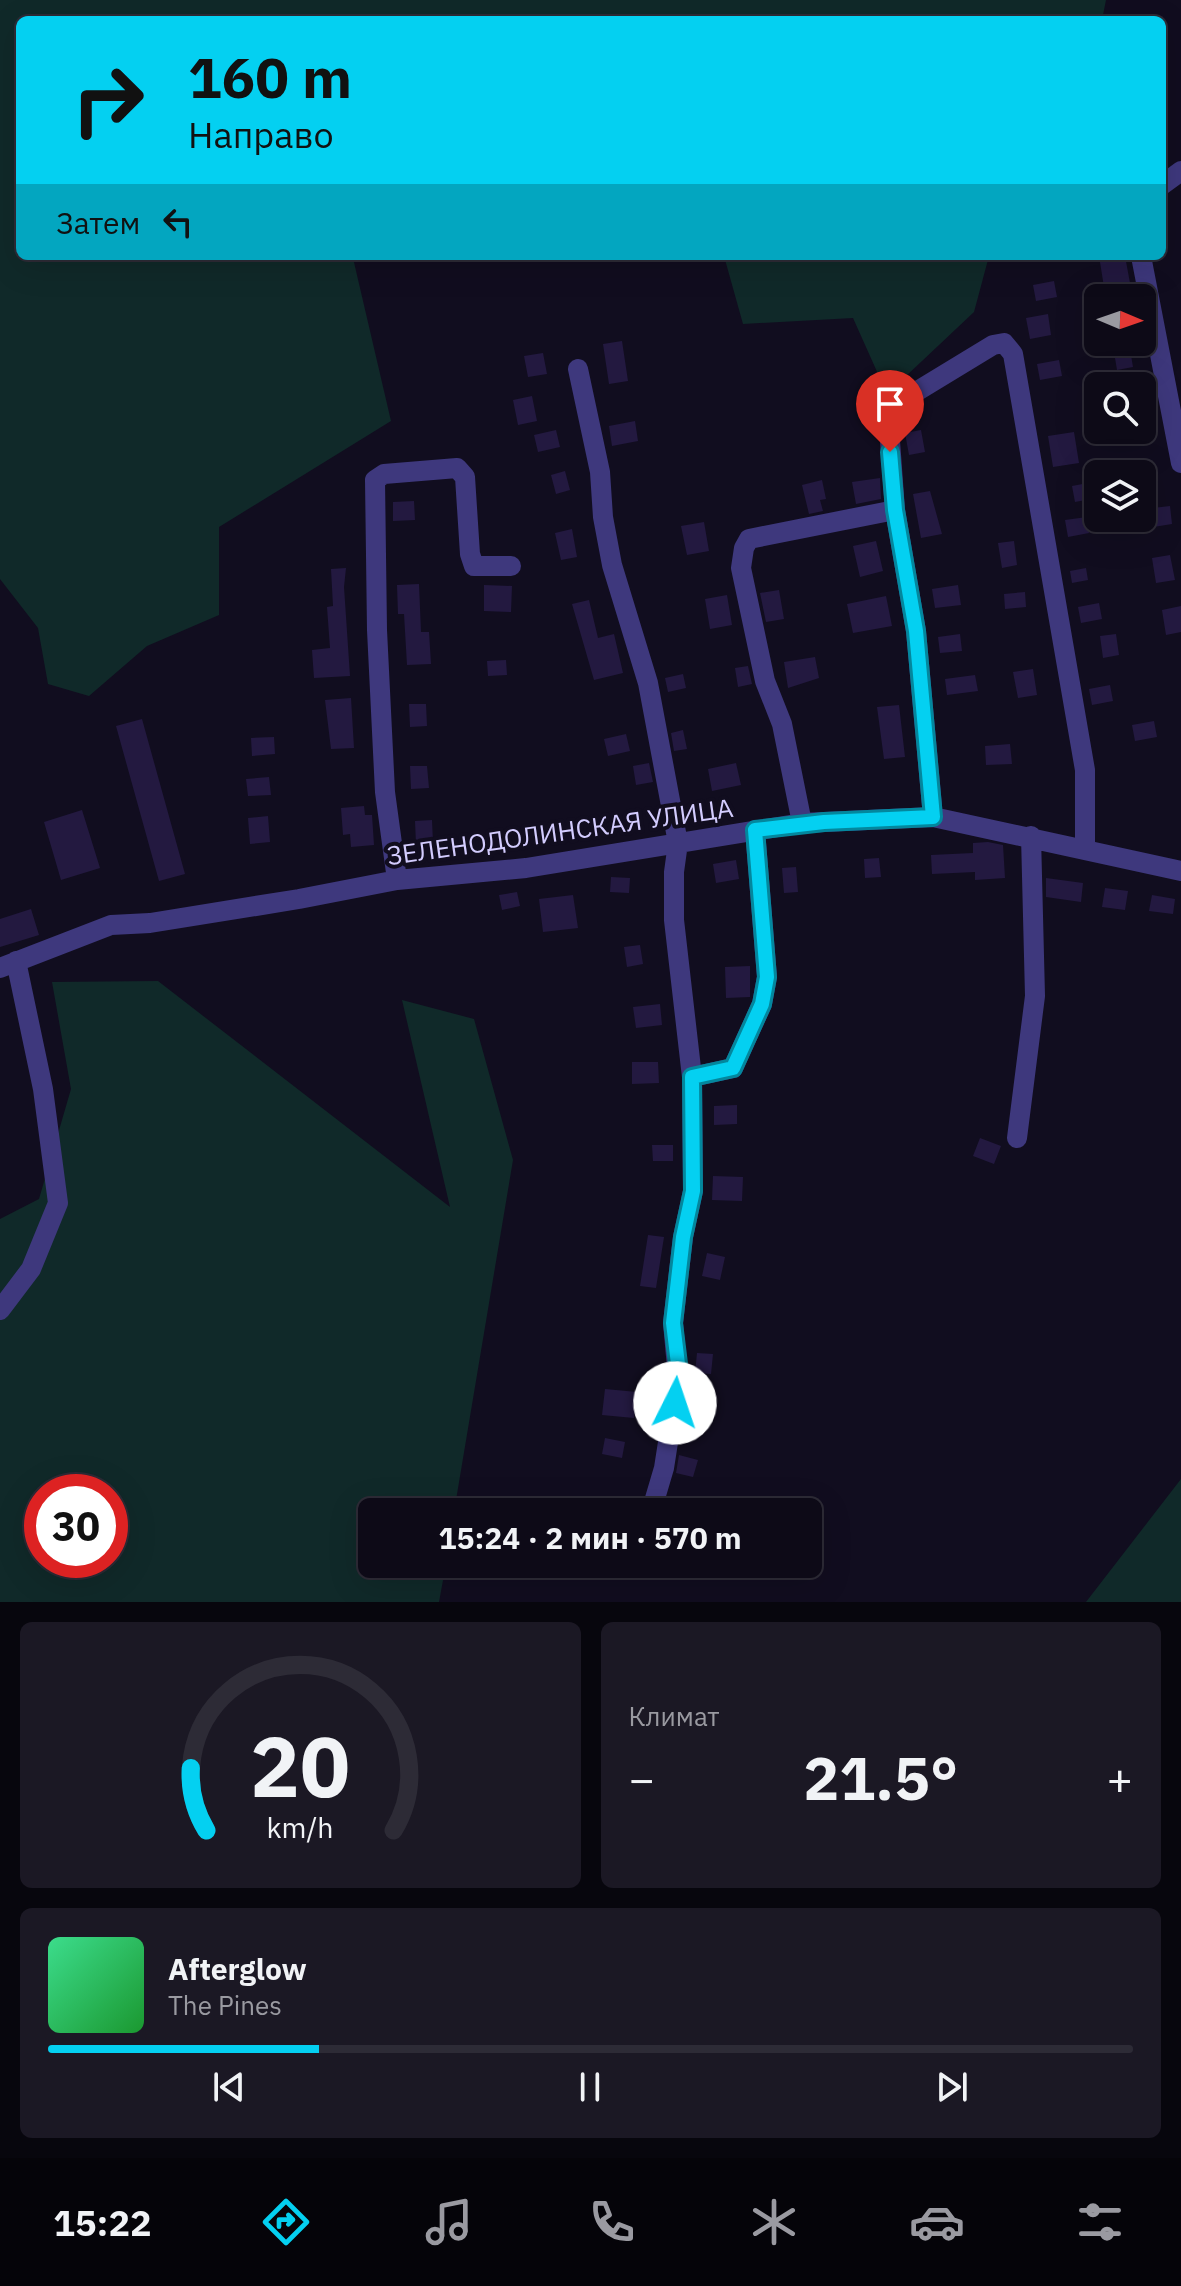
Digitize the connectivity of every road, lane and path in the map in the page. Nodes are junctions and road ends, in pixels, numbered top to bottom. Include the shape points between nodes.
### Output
1 (1142, 260) edge
2 (578, 369) dead end
3 (1181, 463) edge
4 (895, 510) junction
5 (511, 566) dead end
6 (933, 817) junction
7 (802, 823) junction
8 (755, 830) junction
9 (1031, 836) junction
10 (678, 843) junction
11 (1085, 850) junction
12 (1181, 871) edge
13 (397, 880) junction
14 (8, 964) edge
15 (692, 1077) junction
16 (1017, 1138) dead end
17 (0, 1310) edge
18 (655, 1498) edge

1 - 3 street
2 - 10 street via 600,472 612,565 648,683
4 - 6 street via 916,631
4 - 7 street via 749,539 744,548 741,568
4 - 11 street via 889,427 896,404 1004,343 1013,354 1085,770
5 - 13 street via 474,566 465,477 457,468 384,474 375,480 385,792
6 - 7 street, ЗЕЛЕНОДОЛИНСКАЯ УЛИЦА
6 - 9 street, ЗЕЛЕНОДОЛИНСКАЯ УЛИЦА
7 - 8 street, ЗЕЛЕНОДОЛИНСКАЯ УЛИЦА
8 - 10 street, ЗЕЛЕНОДОЛИНСКАЯ УЛИЦА
8 - 15 street via 767,977 762,1004 733,1068
9 - 11 street, ЗЕЛЕНОДОЛИНСКАЯ УЛИЦА
9 - 16 street via 1035,996
10 - 13 street, ЗЕЛЕНОДОЛИНСКАЯ УЛИЦА via 526,868
10 - 15 street via 674,920
11 - 12 street, ЗЕЛЕНОДОЛИНСКАЯ УЛИЦА
13 - 14 street, ЗЕЛЕНОДОЛИНСКАЯ УЛИЦА via 111,925
14 - 17 street via 43,1089 58,1203 31,1269
15 - 18 street via 693,1191 673,1323 678,1378

